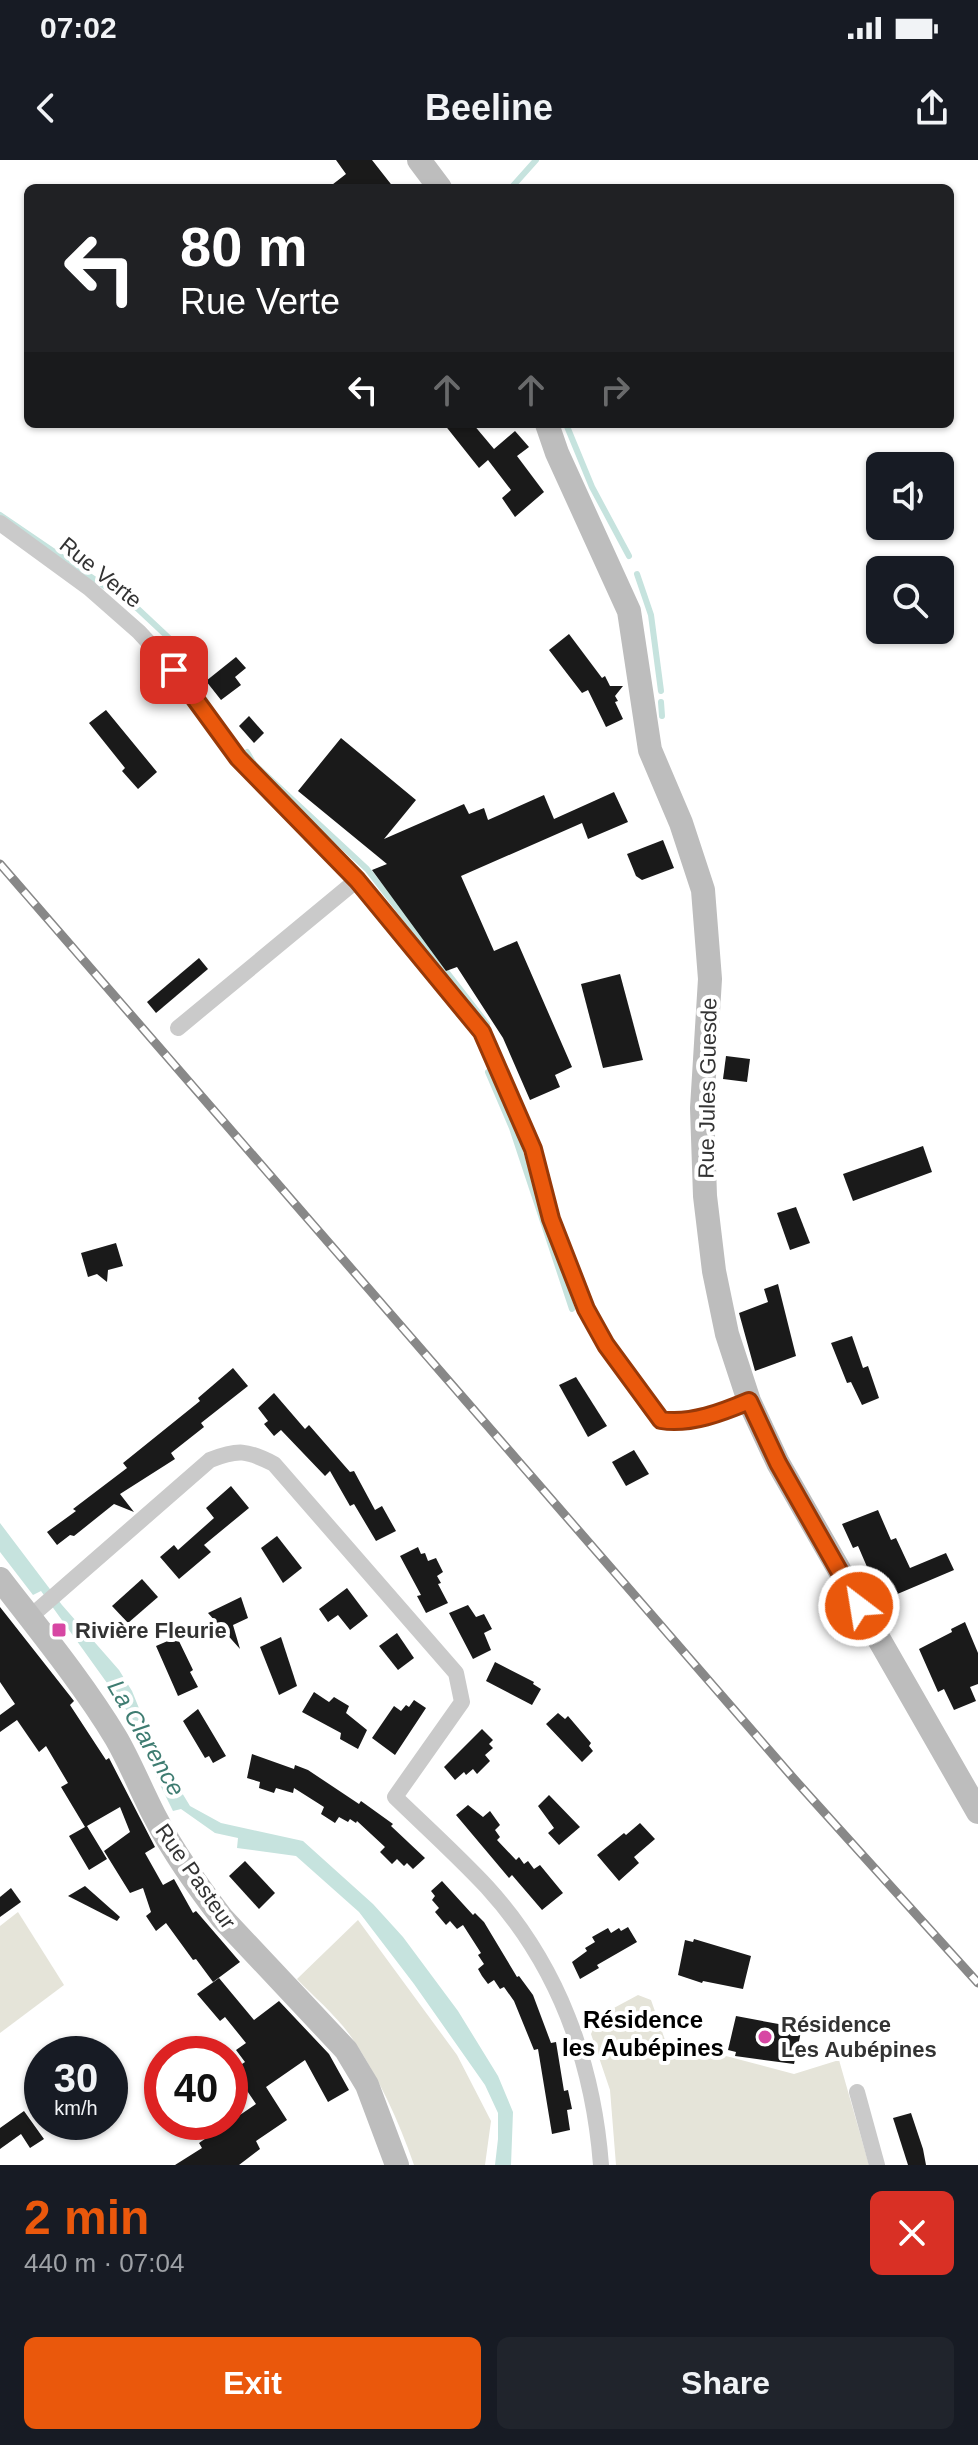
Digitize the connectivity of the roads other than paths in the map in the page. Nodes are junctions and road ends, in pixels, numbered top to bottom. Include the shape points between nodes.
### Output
1 (419, 160) edge
2 (437, 184) edge
3 (548, 428) edge
4 (0, 523) edge
5 (357, 880) junction
6 (178, 1028) dead end
7 (749, 1401) junction
8 (0, 1579) edge
9 (37, 1612) junction
10 (978, 1812) edge
11 (857, 2092) dead end
12 (397, 2165) edge
13 (601, 2165) edge
14 (877, 2165) edge

1 - 2 street
3 - 7 street, Rue Jules Guesde via 629,611 650,750 703,890 710,979 702,1108 705,1196 727,1334
4 - 5 street, Rue Verte via 139,632 174,670 238,758
5 - 6 street
5 - 7 street, Rue Verte via 482,1032 533,1149 551,1219 586,1309 652,1411 661,1420 683,1421
7 - 10 street, Rue Jules Guesde via 832,1562
8 - 9 street, Rue Pasteur
9 - 12 street, Rue Pasteur via 118,1741 186,1869 222,1918 346,2050 367,2085
9 - 13 street via 210,1460 232,1451 252,1453 274,1464 456,1673 462,1702 395,1797 488,1888 549,1973 580,2047
11 - 14 street

